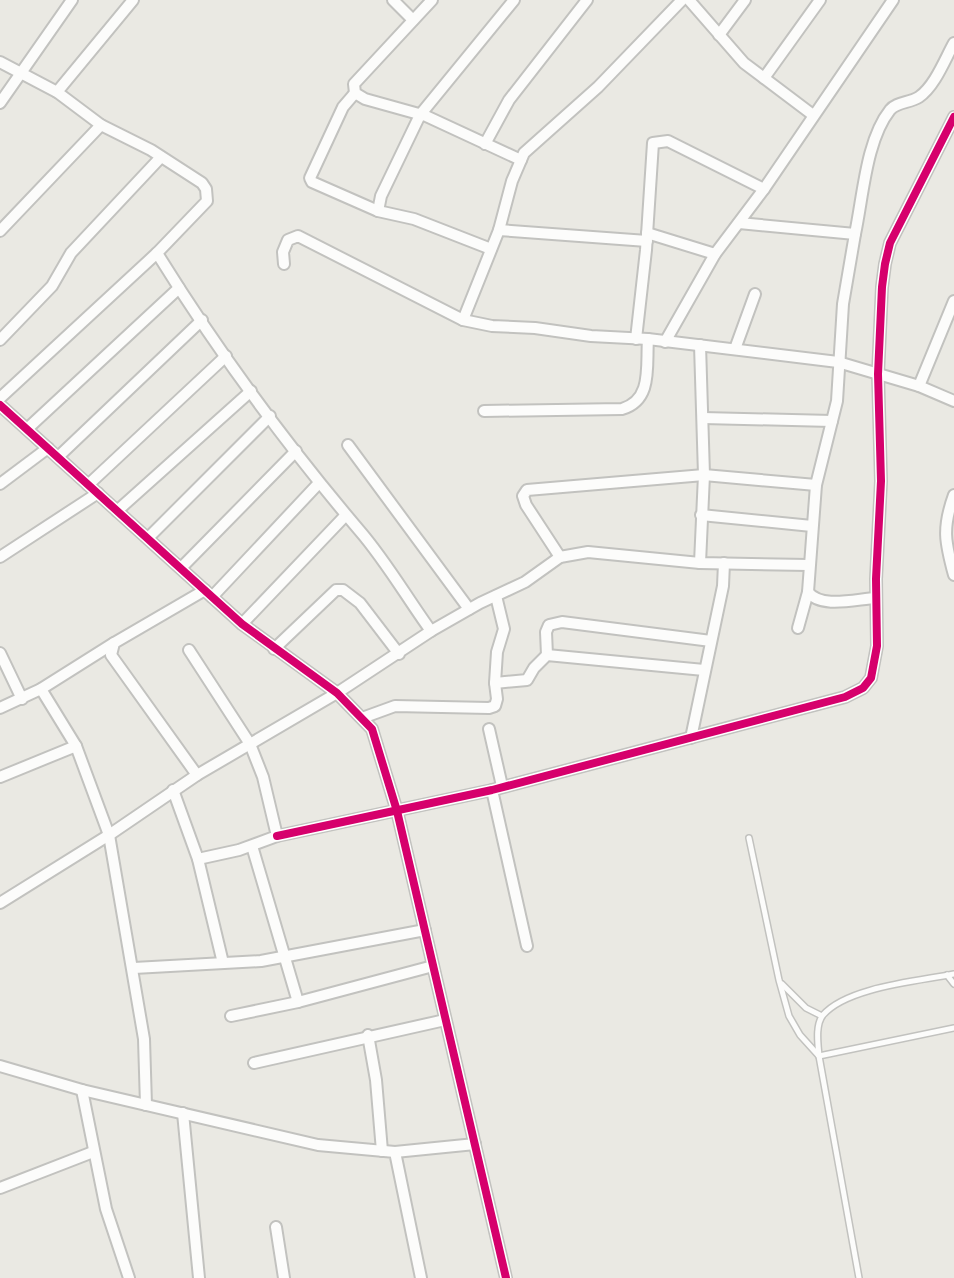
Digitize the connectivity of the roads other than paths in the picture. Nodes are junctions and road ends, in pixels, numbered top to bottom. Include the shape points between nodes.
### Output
1 (72, 0) edge
2 (132, 0) edge
3 (393, 0) edge
4 (432, 0) edge
5 (514, 0) edge
6 (587, 0) edge
7 (682, 0) edge
8 (689, 0) edge
9 (745, 0) edge
10 (820, 0) edge
11 (892, 0) edge
12 (413, 20) junction
13 (719, 35) junction
14 (954, 43) edge
15 (0, 62) edge
16 (19, 73) junction
17 (764, 78) junction
18 (57, 92) junction
19 (355, 93) junction
20 (0, 103) edge
21 (420, 115) junction
22 (813, 115) junction
23 (954, 117) edge
24 (101, 125) junction
25 (485, 144) junction
26 (161, 157) junction
27 (521, 160) junction
28 (764, 189) junction
29 (378, 211) junction
30 (739, 223) junction
31 (499, 230) junction
32 (0, 231) edge
33 (855, 234) junction
34 (647, 237) junction
35 (491, 249) junction
36 (158, 253) junction
37 (715, 254) junction
38 (284, 264) dead end
39 (179, 288) junction
40 (755, 294) dead end
41 (954, 301) edge
42 (202, 320) junction
43 (463, 320) junction
44 (636, 339) junction
45 (648, 339) junction
46 (0, 340) edge
47 (665, 342) junction
48 (700, 345) junction
49 (735, 349) junction
50 (226, 356) junction
51 (838, 362) junction
52 (878, 374) junction
53 (919, 386) junction
54 (251, 391) junction
55 (0, 398) edge
56 (954, 401) edge
57 (0, 405) edge
58 (484, 411) dead end
59 (270, 416) junction
60 (703, 418) junction
61 (832, 421) junction
62 (27, 429) junction
63 (348, 445) dead end
64 (48, 448) junction
65 (296, 451) junction
66 (58, 457) junction
67 (704, 475) junction
68 (319, 483) junction
69 (0, 484) edge
70 (88, 485) junction
71 (816, 485) junction
72 (98, 494) junction
73 (954, 498) edge
74 (117, 511) junction
75 (701, 515) junction
76 (345, 516) junction
77 (812, 526) junction
78 (148, 538) junction
79 (0, 557) edge
80 (560, 557) junction
81 (700, 563) junction
82 (724, 564) junction
83 (808, 565) junction
84 (181, 568) junction
85 (954, 575) edge
86 (808, 592) junction
87 (208, 593) junction
88 (496, 596) junction
89 (876, 598) junction
90 (469, 609) junction
91 (242, 624) junction
92 (798, 628) dead end
93 (431, 631) junction
94 (711, 641) junction
95 (114, 643) junction
96 (274, 649) junction
97 (189, 650) dead end
98 (0, 653) edge
99 (399, 654) junction
100 (547, 655) junction
101 (704, 670) junction
102 (495, 682) junction
103 (41, 689) junction
104 (336, 693) junction
105 (22, 699) junction
106 (0, 708) edge
107 (362, 718) junction
108 (489, 729) dead end
109 (691, 738) junction
110 (250, 744) junction
111 (76, 746) junction
112 (197, 775) junction
113 (0, 777) edge
114 (497, 788) junction
115 (173, 790) junction
116 (397, 811) junction
117 (110, 835) junction
118 (277, 836) junction
119 (749, 838) dead end
120 (252, 846) junction
121 (198, 859) junction
122 (0, 903) edge
123 (425, 930) junction
124 (527, 946) dead end
125 (285, 957) junction
126 (223, 963) junction
127 (433, 966) junction
128 (134, 968) junction
129 (954, 974) edge
130 (947, 975) junction
131 (779, 980) junction
132 (954, 984) edge
133 (298, 1002) junction
134 (231, 1016) dead end
135 (822, 1016) junction
136 (445, 1020) junction
137 (954, 1028) edge
138 (368, 1035) junction
139 (819, 1056) junction
140 (255, 1063) dead end
141 (0, 1066) edge
142 (82, 1090) junction
143 (146, 1104) junction
144 (183, 1113) junction
145 (475, 1144) junction
146 (382, 1151) junction
147 (93, 1152) junction
148 (395, 1152) junction
149 (0, 1188) edge
150 (276, 1227) dead end
151 (129, 1278) edge
152 (199, 1278) edge
153 (284, 1278) edge
154 (421, 1278) edge
155 (506, 1278) edge
156 (859, 1278) edge

1 - 16 street
2 - 18 street
3 - 12 street
4 - 12 street
5 - 21 street
6 - 25 street via 509,100
7 - 27 street
8 - 13 street
9 - 13 street
10 - 17 street
11 - 22 street
12 - 19 street via 354,84
13 - 17 street
14 - 33 street via 927,91 892,107 882,121 874,137
15 - 16 street
16 - 18 street
16 - 20 street
17 - 22 street
18 - 24 street
19 - 21 street
19 - 29 street via 343,106 310,178
21 - 25 street
21 - 29 street via 381,196
22 - 28 street
23 - 52 street via 890,243 882,287
24 - 26 street
24 - 32 street
25 - 27 street
26 - 36 street via 202,183 208,194 201,208
26 - 46 street via 71,253 52,286
27 - 31 street
28 - 30 street
28 - 34 street via 668,141 653,143
29 - 35 street via 414,219
30 - 33 street
30 - 37 street
31 - 34 street
31 - 35 street
33 - 51 street
34 - 37 street
34 - 44 street
35 - 43 street
36 - 39 street
36 - 55 street
37 - 47 street
38 - 43 street via 288,240 298,236
39 - 42 street
39 - 62 street
40 - 49 street
41 - 53 street
42 - 50 street
42 - 66 street
43 - 44 street
44 - 45 street
45 - 47 street
45 - 58 street via 644,391 633,405
47 - 48 street
48 - 49 street
48 - 60 street
49 - 51 street
50 - 54 street
50 - 70 street
51 - 52 street
51 - 61 street via 838,393
52 - 53 street
52 - 89 street via 881,481
53 - 56 street
54 - 59 street
54 - 74 street
57 - 62 street
59 - 65 street
59 - 78 street
60 - 61 street
60 - 67 street
61 - 71 street
62 - 64 street
63 - 90 street
64 - 66 street
64 - 69 street
65 - 68 street
65 - 84 street
66 - 70 street
67 - 71 street
67 - 75 street
67 - 80 street via 527,490 523,496 526,505
68 - 76 street
68 - 87 street
70 - 72 street
71 - 77 street
72 - 74 street
72 - 79 street
73 - 85 street via 944,527 944,541
74 - 78 street
75 - 77 street
75 - 81 street
76 - 91 street
76 - 93 street
77 - 83 street
78 - 84 street
80 - 81 street via 588,552
80 - 88 street via 525,582
81 - 82 street
82 - 83 street
82 - 94 street
83 - 86 street
84 - 87 street
86 - 89 street via 813,599 823,602
86 - 92 street
87 - 91 street
87 - 95 street
88 - 90 street
88 - 102 street via 504,629 497,652
89 - 109 street via 877,646 872,678 863,688 845,697
90 - 93 street
91 - 96 street
93 - 99 street
94 - 100 street via 562,622 549,625
94 - 101 street
95 - 103 street
95 - 112 street via 111,656
96 - 99 street via 336,590 343,590 360,603
96 - 104 street
97 - 110 street
98 - 105 street
99 - 104 street
100 - 101 street
100 - 102 street via 527,680
101 - 109 street
102 - 107 street via 497,699 495,706 489,708 395,706
103 - 105 street
103 - 111 street
104 - 107 street
104 - 110 street
105 - 106 street
107 - 116 street via 378,744
108 - 114 street
109 - 114 street
110 - 112 street
110 - 118 street via 263,777
111 - 113 street
111 - 117 street
112 - 115 street
114 - 116 street
114 - 124 street
115 - 117 street
115 - 121 street
116 - 118 street
116 - 123 street
117 - 122 street
117 - 128 street
118 - 120 street
119 - 131 lane
120 - 121 street
120 - 125 street
121 - 126 street
123 - 125 street
123 - 127 street
125 - 126 street
125 - 133 street
126 - 128 street
127 - 133 street
127 - 136 street
128 - 143 street via 144,1039
129 - 130 lane
130 - 132 lane
130 - 135 lane via 847,999
131 - 135 lane via 806,1008
131 - 139 lane via 789,1016
133 - 134 street
135 - 139 lane
136 - 138 street
136 - 145 street
137 - 139 lane
138 - 140 street
138 - 146 street
139 - 156 lane
141 - 142 street
142 - 143 street
142 - 147 street
143 - 144 street
144 - 146 street via 318,1145
144 - 152 street
145 - 148 street
145 - 155 street
146 - 148 street
147 - 149 street
147 - 151 street via 106,1209
148 - 154 street
150 - 153 street

